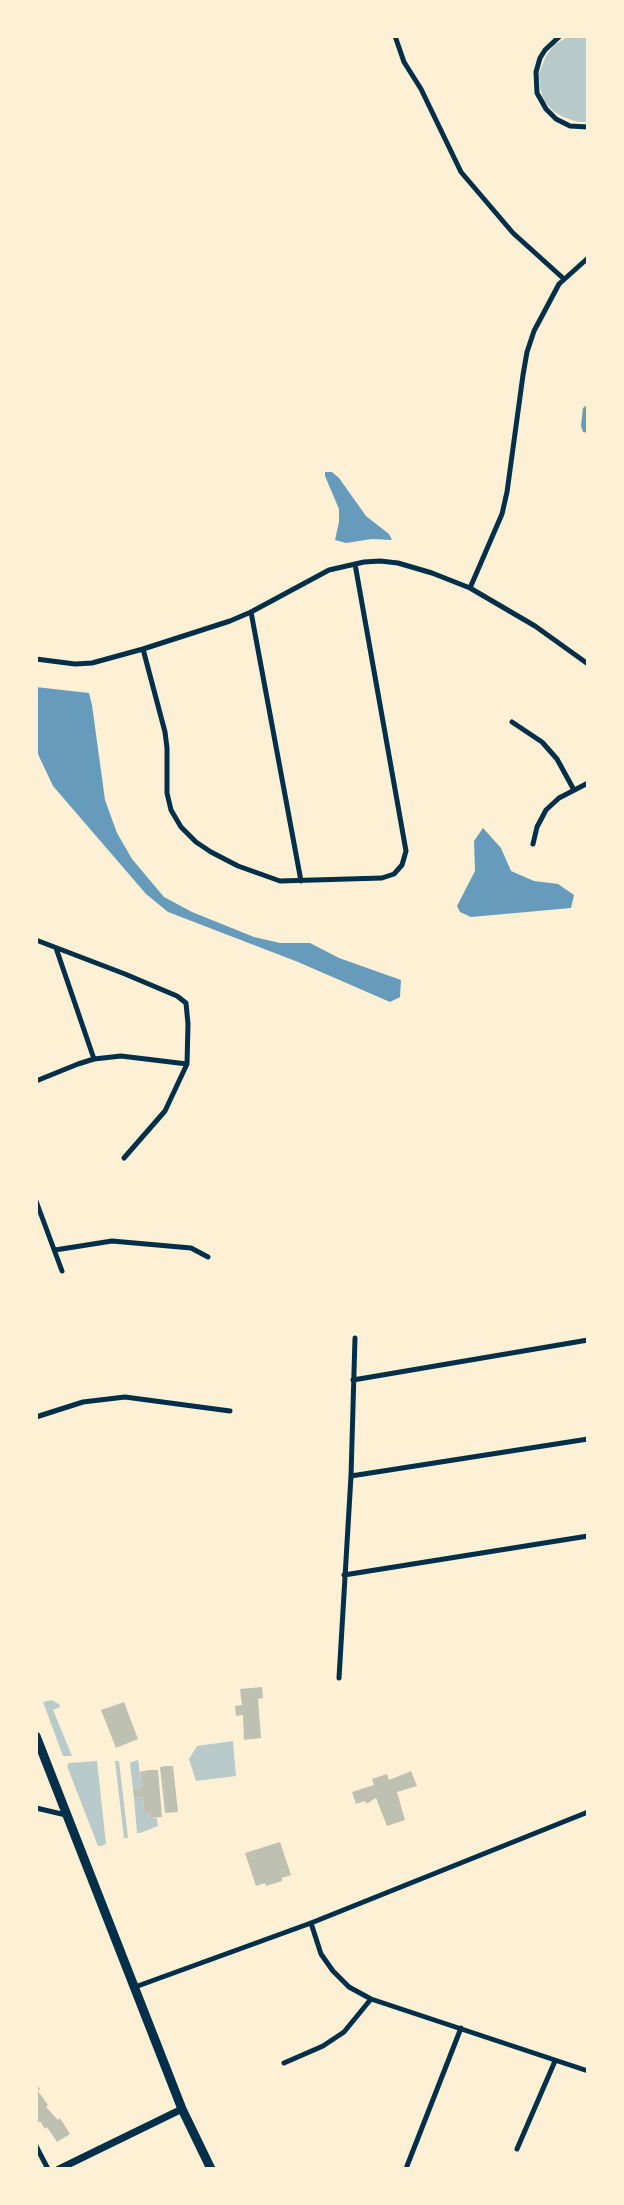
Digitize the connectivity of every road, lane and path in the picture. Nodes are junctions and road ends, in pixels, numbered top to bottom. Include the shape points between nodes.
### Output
1 (395, 36) edge
2 (559, 36) edge
3 (588, 127) edge
4 (588, 258) edge
5 (564, 279) junction
6 (355, 564) junction
7 (470, 588) junction
8 (251, 612) junction
9 (142, 649) junction
10 (36, 658) edge
11 (588, 664) edge
12 (512, 722) dead end
13 (588, 783) edge
14 (574, 790) junction
15 (533, 844) dead end
16 (301, 882) junction
17 (36, 940) edge
18 (56, 948) junction
19 (94, 1059) junction
20 (187, 1064) junction
21 (36, 1081) edge
22 (124, 1158) dead end
23 (36, 1201) edge
24 (55, 1250) junction
25 (208, 1258) dead end
26 (62, 1271) dead end
27 (355, 1338) dead end
28 (588, 1340) edge
29 (353, 1380) junction
30 (230, 1411) dead end
31 (36, 1417) edge
32 (588, 1439) edge
33 (350, 1476) junction
34 (588, 1536) edge
35 (344, 1575) junction
36 (339, 1678) dead end
37 (36, 1736) edge
38 (36, 1808) edge
39 (588, 1812) edge
40 (66, 1815) junction
41 (310, 1923) junction
42 (135, 1987) junction
43 (371, 1999) junction
44 (461, 2028) junction
45 (555, 2061) junction
46 (284, 2063) dead end
47 (588, 2071) edge
48 (182, 2109) junction
49 (37, 2148) edge
50 (517, 2149) dead end
51 (407, 2166) dead end
52 (48, 2169) edge
53 (59, 2169) edge
54 (211, 2169) edge

1 - 5 street via 404,62 422,89 461,172 513,233
2 - 3 street via 540,58 536,72 537,93 556,119 570,126
4 - 5 street
5 - 7 street via 542,312 527,352 502,514
6 - 7 street via 398,563
6 - 8 street via 329,570
6 - 16 street via 406,851 394,874 382,878
7 - 11 street via 535,626
8 - 9 street
8 - 16 street
9 - 10 street via 83,664
9 - 16 street via 168,748 167,793 171,810 181,827 210,852 238,866 280,881
12 - 14 street via 542,742 557,759
13 - 14 street
14 - 15 street via 546,810
17 - 18 street
18 - 19 street
18 - 20 street via 126,974 178,996 186,1003
19 - 20 street via 121,1056
19 - 21 street
20 - 22 street via 166,1111
23 - 24 street
24 - 25 street via 112,1241 191,1248
24 - 26 street
27 - 29 street
28 - 29 street
29 - 33 street
30 - 31 street via 126,1397 83,1402
32 - 33 street
33 - 35 street
34 - 35 street
35 - 36 street
37 - 40 main road
38 - 40 street
39 - 41 street
40 - 42 main road
41 - 42 street
41 - 43 street via 321,1954 333,1971 349,1987
42 - 48 main road
43 - 44 street
43 - 46 street via 344,2032 323,2046
44 - 45 street
44 - 51 street
45 - 47 street
45 - 50 street
48 - 53 street
48 - 54 main road
49 - 52 street

